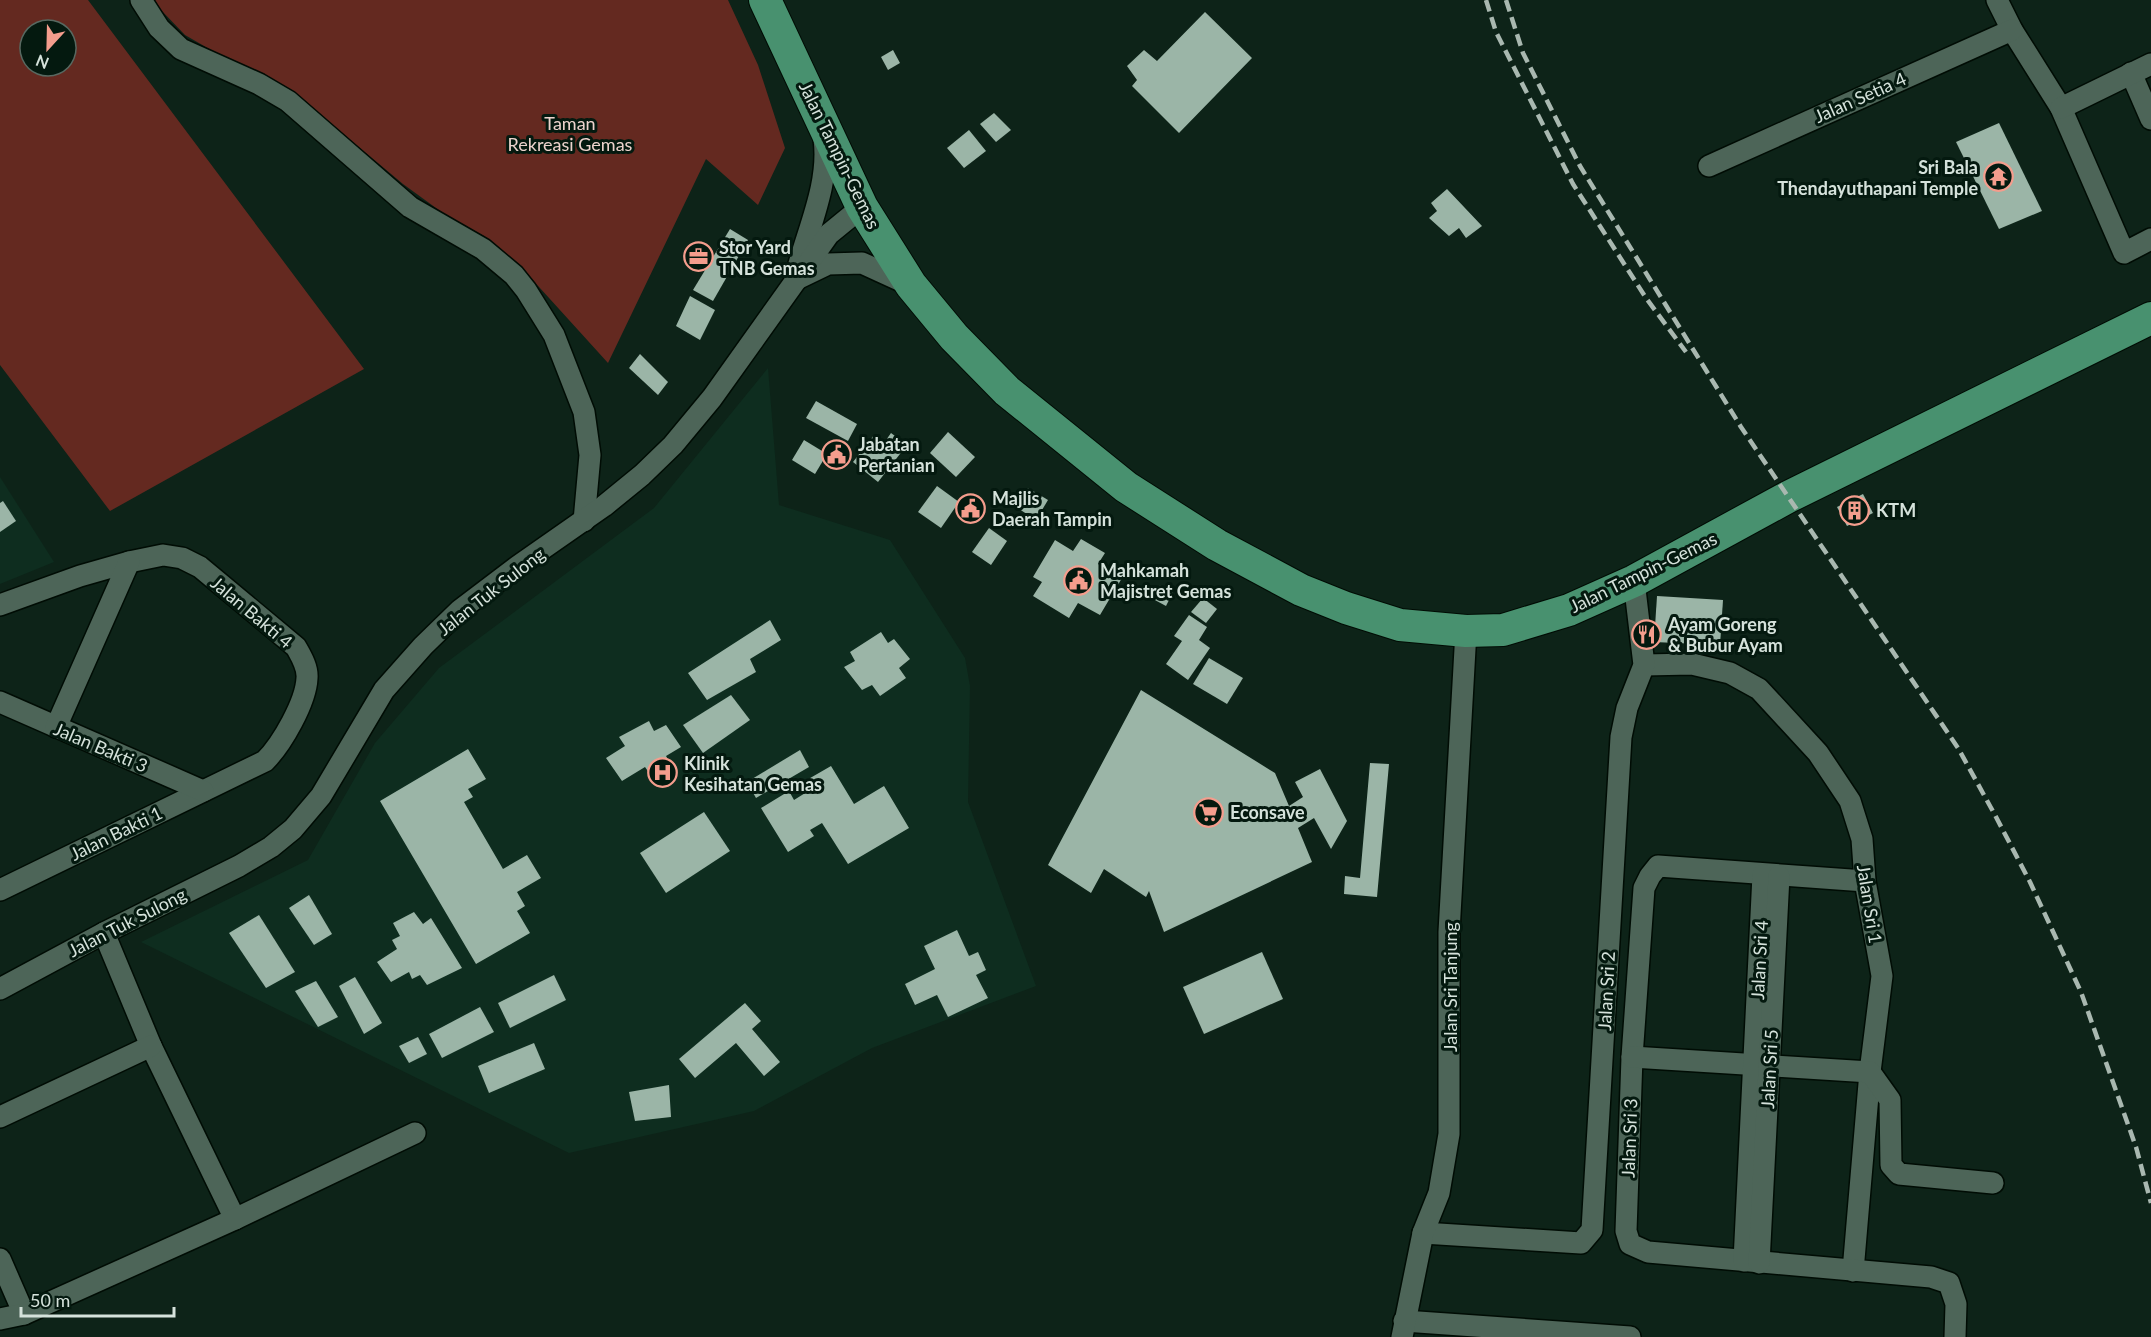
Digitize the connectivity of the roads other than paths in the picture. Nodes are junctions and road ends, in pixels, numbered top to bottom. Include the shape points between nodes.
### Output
1 (141, 0) edge
2 (765, 0) edge
3 (1997, 0) edge
4 (2012, 30) junction
5 (2151, 64) edge
6 (2131, 74) junction
7 (2061, 108) junction
8 (2151, 119) edge
9 (823, 125) junction
10 (1709, 166) dead end
11 (862, 207) junction
12 (2151, 239) edge
13 (794, 281) junction
14 (910, 285) junction
15 (2151, 318) edge
16 (584, 521) junction
17 (129, 562) junction
18 (1634, 581) junction
19 (0, 604) edge
20 (1466, 632) junction
21 (1644, 665) junction
22 (0, 702) edge
23 (56, 727) junction
24 (233, 777) joint
25 (203, 790) junction
26 (1771, 875) junction
27 (1865, 881) junction
28 (1, 889) edge
29 (104, 933) junction
30 (0, 989) edge
31 (152, 1046) junction
32 (1632, 1057) junction
33 (1761, 1065) junction
34 (1870, 1072) junction
35 (0, 1117) edge
36 (415, 1134) dead end
37 (1993, 1183) dead end
38 (235, 1219) junction
39 (1423, 1233) junction
40 (0, 1259) edge
41 (1751, 1262) junction
42 (1853, 1271) junction
43 (24, 1314) junction
44 (0, 1320) edge
45 (1403, 1329) edge
46 (1630, 1337) edge
47 (1955, 1337) edge

1 - 16 street via 159,28 181,49 288,101 410,207 483,249 514,275 554,335 584,412 590,455
2 - 9 highway, Jalan Tampin-Gemas
3 - 4 street
4 - 7 street
4 - 10 street, Jalan Setia 4
5 - 6 street
6 - 7 street
6 - 8 street
7 - 12 street via 2124,253
9 - 11 highway, Jalan Tampin-Gemas
9 - 13 street via 825,168
11 - 13 street, Jalan Tuk Sulong via 829,234
11 - 14 highway, Jalan Tampin-Gemas
13 - 14 street via 828,264 842,262 862,263
13 - 16 street, Jalan Tuk Sulong via 712,399 673,445
14 - 20 highway, Jalan Tampin-Gemas via 1007,391 1126,487 1192,530 1301,590 1346,608 1400,625
15 - 18 highway, Jalan Tampin-Gemas via 1788,498
16 - 29 street, Jalan Tuk Sulong via 460,610 423,646 384,690 321,796 293,829 239,866
17 - 19 street, Jalan Bakti 4
17 - 23 street
17 - 24 street, Jalan Bakti 4 via 163,555 182,558 200,567 296,647 303,660 305,690 285,737 265,761
18 - 20 highway, Jalan Tampin-Gemas via 1569,610 1525,624
18 - 21 street, Jalan Sri 2
20 - 39 street, Jalan Sri Tanjung via 1449,932 1449,1134 1439,1193
21 - 27 street, Jalan Sri 1 via 1692,663 1730,674 1759,689 1818,753 1850,801 1862,839
21 - 39 street, Jalan Sri 2 via 1627,708 1622,737 1592,1230 1581,1243
22 - 23 street, Jalan Bakti 3
23 - 25 street, Jalan Bakti 3
24 - 25 street, Jalan Bakti 1
25 - 28 street, Jalan Bakti 1
26 - 27 street, Jalan Sri 3
26 - 32 street, Jalan Sri 3 via 1658,866 1650,876 1644,888
26 - 33 street, Jalan Sri 5
27 - 34 street, Jalan Sri 1 via 1882,976
29 - 30 street, Jalan Tuk Sulong
29 - 31 street
31 - 35 street
31 - 38 street
32 - 33 street
32 - 41 street, Jalan Sri 3 via 1626,1231 1630,1244 1648,1252
33 - 34 street
33 - 41 street, Jalan Sri 5
34 - 37 street via 1890,1100 1891,1165 1899,1174
34 - 42 street, Jalan Sri 1
36 - 38 street
38 - 43 street
39 - 45 street, Jalan Sri Tanjung
40 - 43 street
41 - 42 street, Jalan Sri 3
42 - 47 street, Jalan Sri 3 via 1931,1277 1950,1283 1956,1304
43 - 44 street
45 - 46 street

